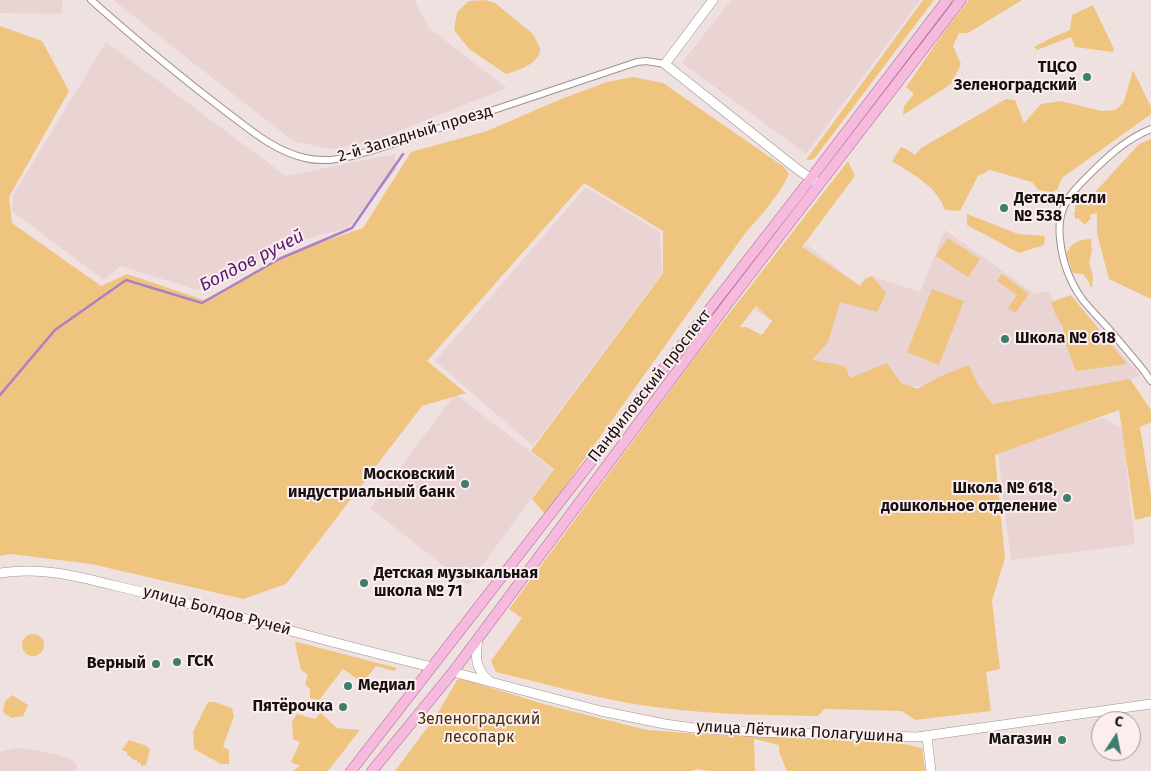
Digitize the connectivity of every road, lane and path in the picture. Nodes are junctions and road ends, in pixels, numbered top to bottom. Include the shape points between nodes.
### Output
1 (91, 0) edge
2 (713, 0) edge
3 (946, 0) edge
4 (961, 0) edge
5 (665, 64) junction
6 (1151, 128) edge
7 (815, 181) junction
8 (1151, 381) edge
9 (0, 573) edge
10 (478, 639) junction
11 (432, 667) junction
12 (453, 672) junction
13 (490, 682) junction
14 (1151, 704) edge
15 (927, 736) junction
16 (351, 771) edge
17 (372, 771) edge
18 (931, 771) edge

1 - 5 street, 2-й Западный проезд via 183,79 257,135 281,150 322,160 338,160 377,150 637,62
2 - 5 street
3 - 7 main road, Панфиловский проспект
4 - 7 main road, Панфиловский проспект
5 - 7 street
6 - 8 street via 1122,144 1075,190 1062,211 1060,234 1065,263 1082,298
7 - 10 main road, Панфиловский проспект
7 - 11 main road, Панфиловский проспект
9 - 11 street, улица Болдов Ручей via 29,570 75,575
10 - 12 main road, Панфиловский проспект
10 - 13 street via 478,668
11 - 12 main road
11 - 16 main road, Панфиловский проспект
12 - 13 street, улица Лётчика Полагушина
12 - 17 main road, Панфиловский проспект
13 - 15 street, улица Лётчика Полагушина via 601,711 694,728 901,738
14 - 15 street, улица Лётчика Полагушина
15 - 18 street

